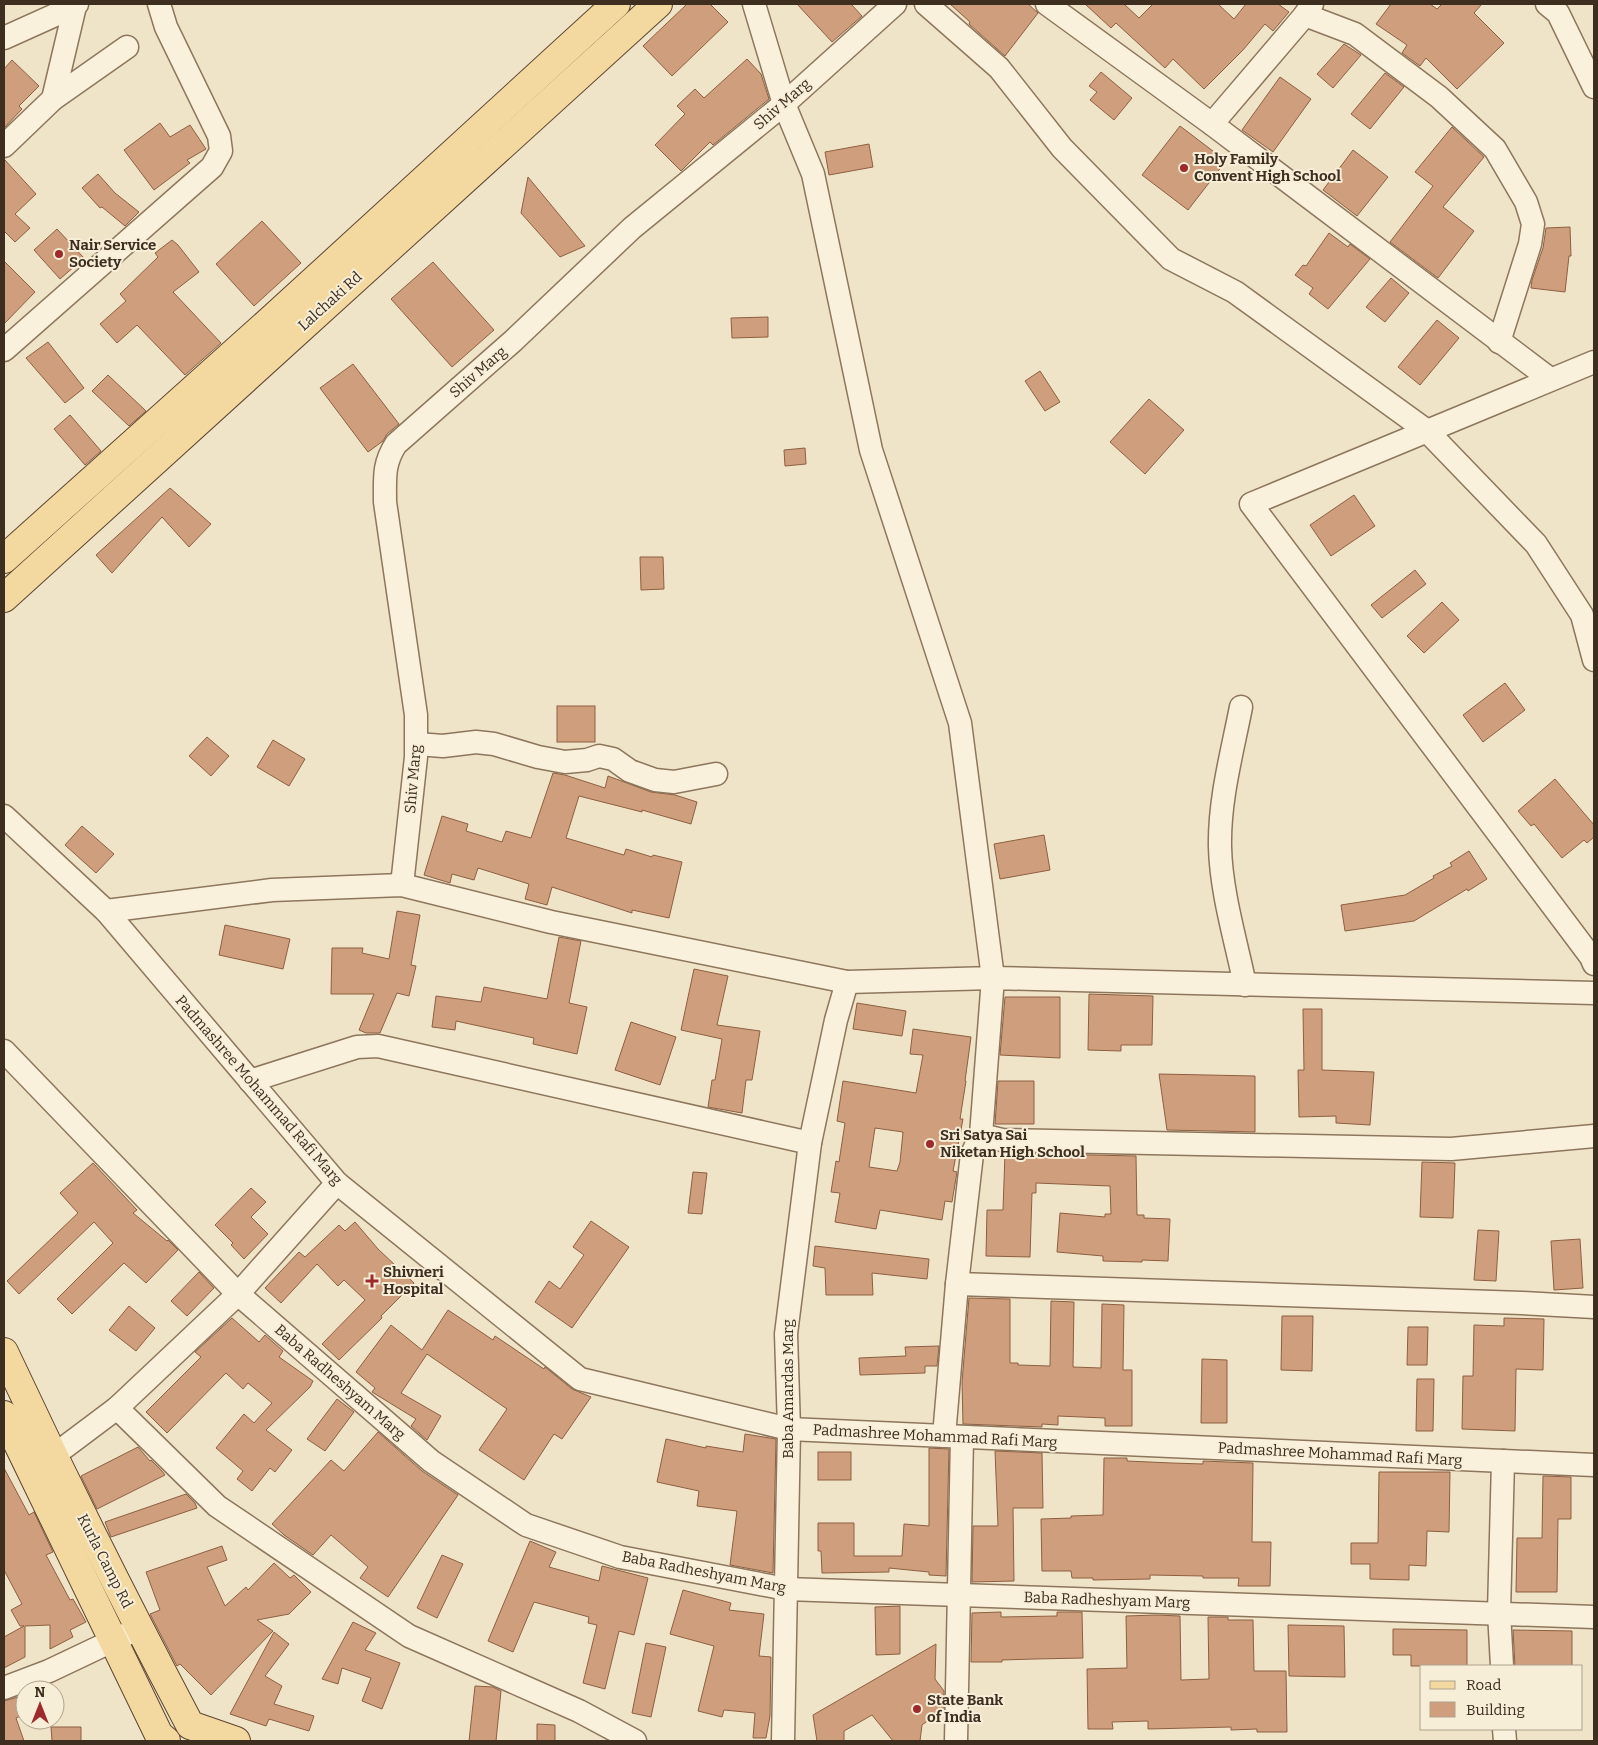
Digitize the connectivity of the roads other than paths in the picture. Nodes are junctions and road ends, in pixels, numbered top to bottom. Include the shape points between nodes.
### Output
1 (159, 4) edge
2 (616, 4) edge
3 (658, 4) edge
4 (754, 4) edge
5 (895, 4) edge
6 (926, 4) edge
7 (1047, 4) edge
8 (76, 5) edge
9 (1553, 7) edge
10 (1308, 9) edge
11 (4, 38) edge
12 (126, 47) dead end
13 (1594, 87) edge
14 (53, 99) junction
15 (784, 104) junction
16 (1212, 124) junction
17 (4, 146) edge
18 (282, 327) junction
19 (1500, 342) junction
20 (4, 350) edge
21 (1594, 362) edge
22 (1550, 380) junction
23 (1426, 431) junction
24 (130, 446) junction
25 (146, 469) junction
26 (4, 560) edge
27 (4, 598) edge
28 (1594, 660) edge
29 (1241, 707) dead end
30 (416, 744) junction
31 (716, 774) dead end
32 (4, 816) edge
33 (402, 885) junction
34 (106, 911) junction
35 (1593, 955) edge
36 (993, 978) junction
37 (847, 982) junction
38 (1245, 985) junction
39 (1594, 993) edge
40 (4, 1051) edge
41 (250, 1081) junction
42 (981, 1135) junction
43 (1594, 1136) edge
44 (810, 1143) junction
45 (337, 1183) junction
46 (957, 1284) junction
47 (238, 1294) junction
48 (1594, 1307) edge
49 (4, 1352) edge
50 (117, 1408) junction
51 (4, 1415) edge
52 (789, 1429) junction
53 (953, 1436) junction
54 (53, 1456) junction
55 (1502, 1461) junction
56 (1594, 1465) edge
57 (786, 1589) junction
58 (959, 1595) junction
59 (1500, 1612) junction
60 (1594, 1617) edge
61 (139, 1628) junction
62 (112, 1641) junction
63 (1502, 1665) edge
64 (4, 1688) edge
65 (176, 1699) junction
66 (188, 1733) edge
67 (161, 1739) edge
68 (236, 1741) edge
69 (635, 1741) edge
70 (782, 1741) edge
71 (956, 1741) edge

1 - 20 street via 166,27 218,136 221,151 212,167
2 - 18 main road, Lalchaki Rd
3 - 18 main road, Lalchaki Rd
4 - 15 street
5 - 15 street, Shiv Marg
6 - 23 street via 999,68 1062,148 1171,259 1234,292
7 - 16 street
8 - 11 street
8 - 14 street
9 - 13 street
10 - 16 street
10 - 19 street via 1355,34 1439,97 1495,149 1509,172 1526,202 1532,224 1530,244
12 - 14 street
14 - 17 street
15 - 30 street, Shiv Marg via 632,228 513,341 396,444 388,455 384,468 385,502 416,715
15 - 36 street via 813,174 871,450 960,723
16 - 19 street
18 - 24 main road, Lalchaki Rd
18 - 25 main road, Lalchaki Rd
19 - 22 street
21 - 22 street
22 - 23 street
23 - 28 street via 1536,544 1582,616
23 - 35 street via 1251,504
24 - 25 main road
24 - 26 main road, Lalchaki Rd
25 - 27 main road, Lalchaki Rd
29 - 38 street via 1221,809 1220,846 1222,879
30 - 31 street via 485,743 565,762 599,756 613,759 630,771 654,780 674,782
30 - 33 street, Shiv Marg
32 - 34 street, Padmashree Mohammad Rafi Marg
33 - 34 street via 272,890
33 - 37 street via 551,922
34 - 41 street, Padmashree Mohammad Rafi Marg
36 - 37 street
36 - 38 street
36 - 42 street
37 - 44 street, Baba Amardas Marg
38 - 39 street
40 - 47 street, Baba Radheshyam Marg
41 - 44 street via 357,1047 378,1046
41 - 45 street, Padmashree Mohammad Rafi Marg
42 - 43 street via 1002,1140 1451,1149
42 - 46 street via 972,1154
44 - 52 street, Baba Amardas Marg via 786,1334
45 - 47 street
45 - 52 street, Padmashree Mohammad Rafi Marg via 580,1379
46 - 48 street
46 - 53 street
47 - 50 street
47 - 57 street, Baba Radheshyam Marg via 431,1462 526,1525 620,1557
49 - 54 main road, Kurla Camp Rd
50 - 54 street
50 - 69 street via 217,1506 409,1636 579,1711
51 - 62 main road, Kurla Camp Rd
52 - 53 street, Padmashree Mohammad Rafi Marg
52 - 57 street, Baba Amardas Marg
53 - 55 street, Padmashree Mohammad Rafi Marg
53 - 58 street
54 - 61 main road, Kurla Camp Rd
55 - 56 street, Padmashree Mohammad Rafi Marg
55 - 59 street
57 - 58 street, Baba Radheshyam Marg
57 - 70 street, Baba Amardas Marg
58 - 59 street, Baba Radheshyam Marg
58 - 71 street
59 - 60 street, Baba Radheshyam Marg
59 - 63 street
61 - 62 street
61 - 65 main road, Kurla Camp Rd
62 - 64 street
62 - 67 main road, Kurla Camp Rd
65 - 66 main road, Kurla Camp Rd
65 - 67 street
66 - 68 main road, Kurla Camp Rd

